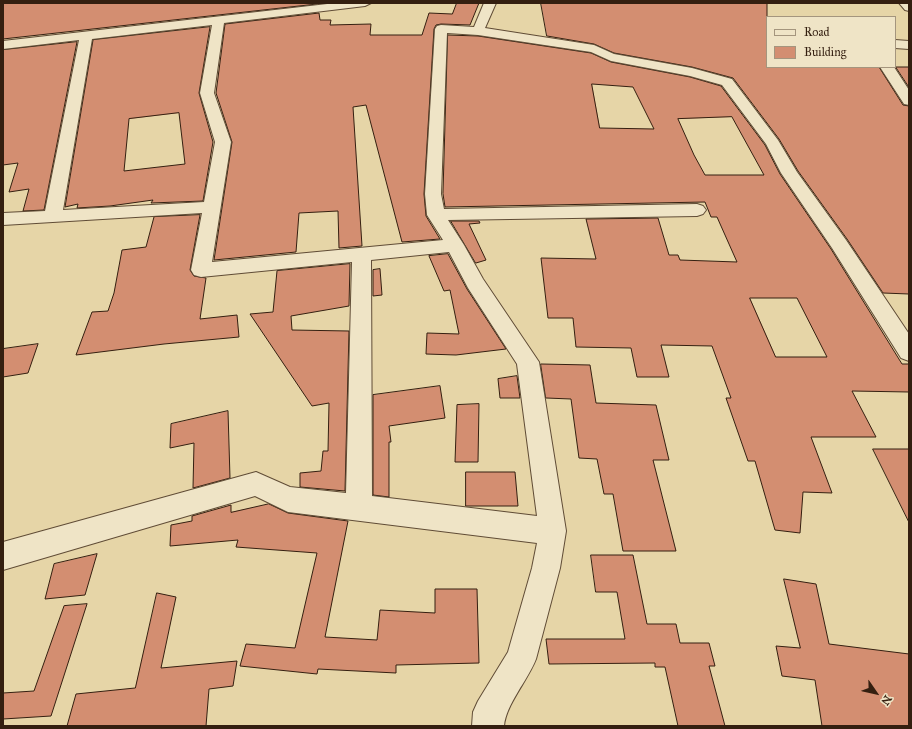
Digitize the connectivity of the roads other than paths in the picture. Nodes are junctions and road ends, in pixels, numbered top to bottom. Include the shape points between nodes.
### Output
1 (365, 3) edge
2 (490, 3) edge
3 (905, 3) edge
4 (909, 8) edge
5 (219, 20) junction
6 (478, 31) junction
7 (86, 36) junction
8 (3, 44) edge
9 (896, 44) edge
10 (909, 45) edge
11 (888, 68) edge
12 (909, 101) edge
13 (212, 207) junction
14 (697, 210) dead end
15 (436, 215) junction
16 (53, 216) junction
17 (3, 219) edge
18 (455, 245) junction
19 (362, 254) junction
20 (909, 352) edge
21 (359, 507) junction
22 (553, 531) junction
23 (3, 556) edge
24 (488, 726) edge

1 - 5 street
2 - 6 street
3 - 4 street
5 - 7 street
5 - 13 street via 207,93 223,142
6 - 15 street via 441,29 433,194
6 - 20 street via 594,49 611,57 692,72 726,82 773,142 789,173
7 - 8 street
7 - 16 street
9 - 10 street
11 - 12 street
13 - 16 street
13 - 19 street via 201,270
14 - 15 street
15 - 18 street
16 - 17 street
18 - 19 street
18 - 22 street via 475,283 528,362
19 - 21 street
21 - 22 street
21 - 23 street via 288,499 256,484
22 - 24 street via 546,568 521,659 489,712

